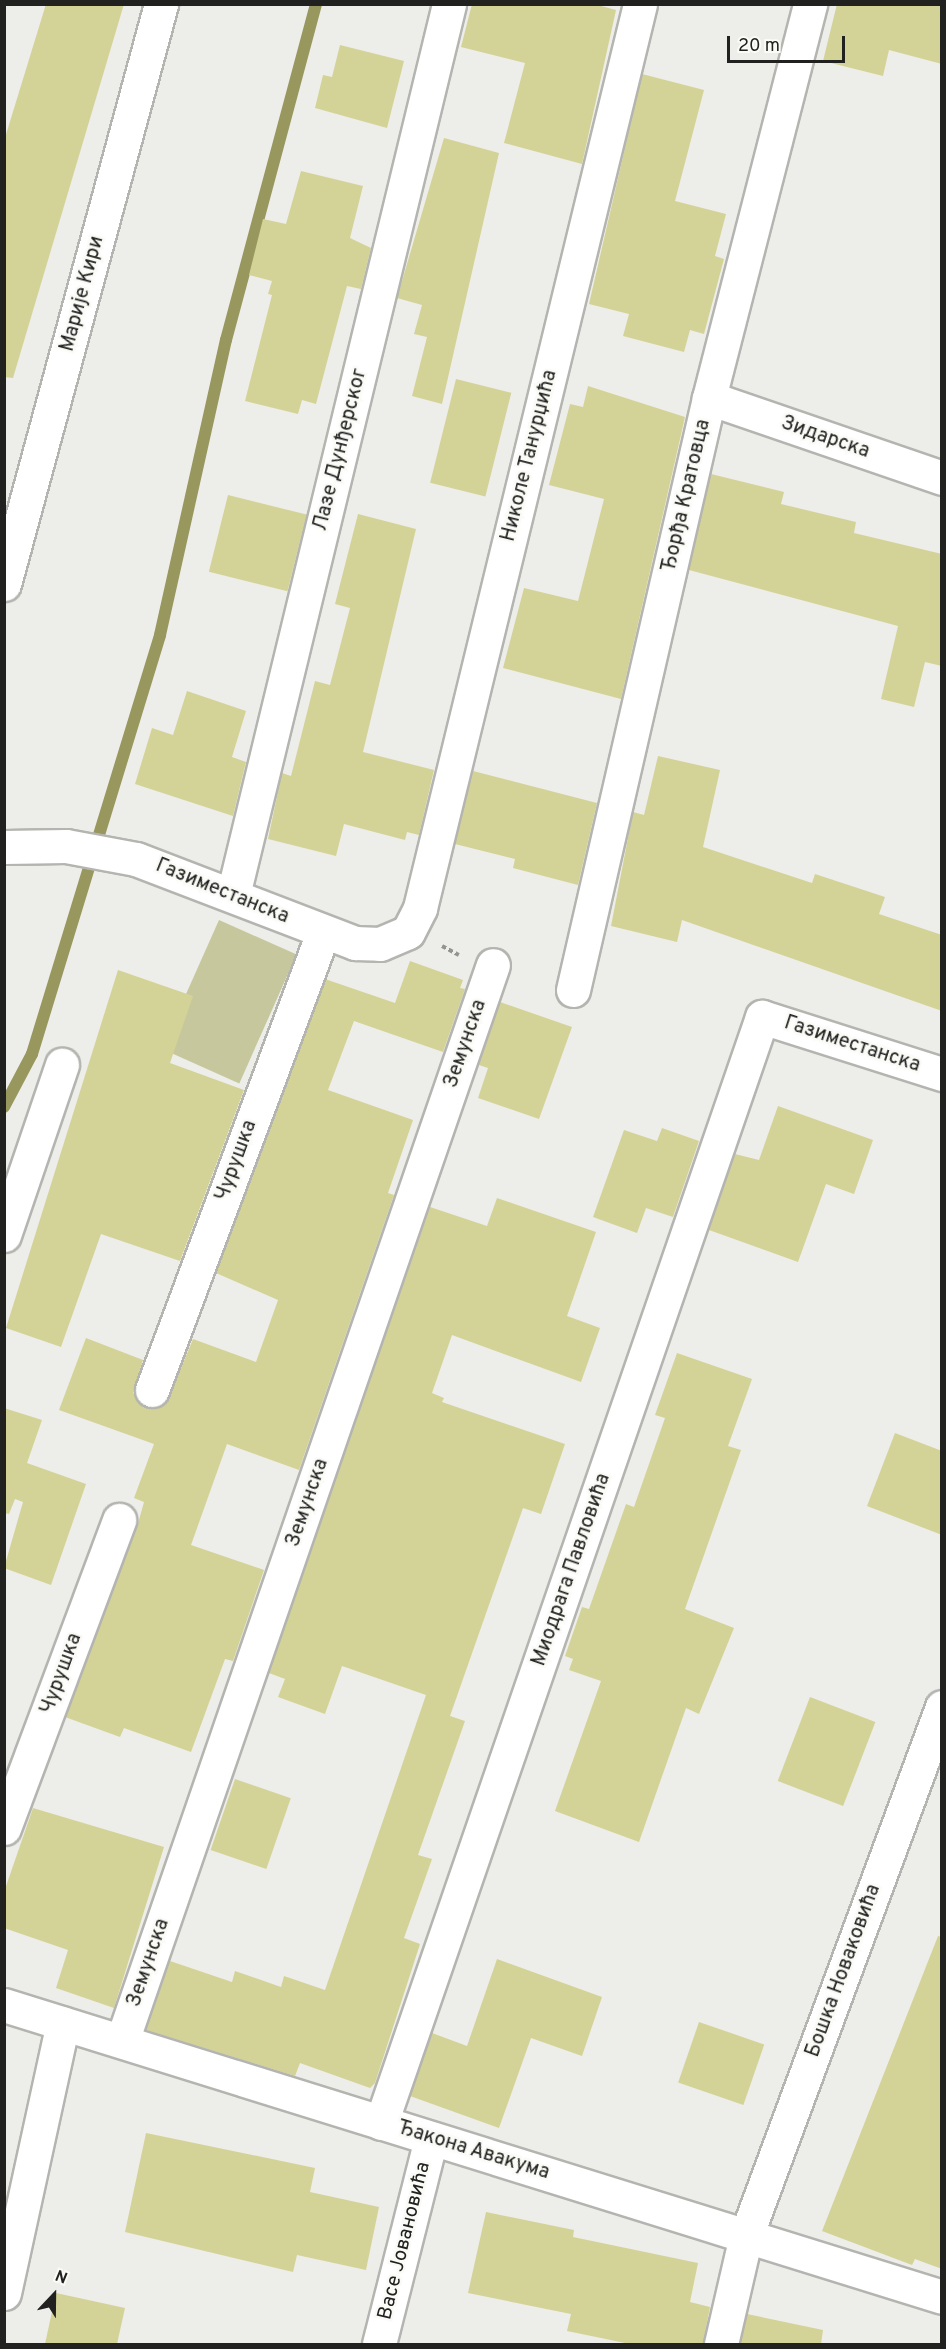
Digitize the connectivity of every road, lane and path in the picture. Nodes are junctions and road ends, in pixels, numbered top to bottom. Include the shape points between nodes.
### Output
1 (161, 4) edge
2 (449, 4) edge
3 (640, 4) edge
4 (810, 4) edge
5 (709, 398) junction
6 (942, 478) edge
7 (4, 584) edge
8 (4, 847) edge
9 (233, 895) junction
10 (420, 908) joint
11 (323, 932) junction
12 (493, 965) dead end
13 (573, 990) dead end
14 (762, 1017) joint
15 (62, 1065) dead end
16 (942, 1074) edge
17 (4, 1235) edge
18 (152, 1390) dead end
19 (119, 1520) dead end
20 (942, 1707) edge
21 (4, 1828) edge
22 (4, 2005) edge
23 (63, 2023) junction
24 (122, 2041) junction
25 (381, 2123) junction
26 (431, 2138) junction
27 (746, 2236) junction
28 (4, 2293) edge
29 (942, 2298) edge
30 (379, 2344) edge
31 (721, 2344) edge

1 - 7 street, Марије Кири
2 - 9 street, Лазе Дунђерског
3 - 10 street, Николе Танурџића
4 - 5 street, Ђорђа Кратовца
5 - 6 street, Зидарска
5 - 13 street, Ђорђа Кратовца
8 - 9 street, Газиместанска via 66,846 136,860
9 - 11 street, Газиместанска
10 - 11 street, Газиместанска via 398,940 355,943
11 - 18 street, Чурушка
12 - 24 street, Земунска
14 - 16 street, Газиместанска
14 - 25 street, Миодрага Павловића
15 - 17 street
19 - 21 street, Чурушка
20 - 27 street, Бошка Новаковића
22 - 23 street, Ђакона Авакума
23 - 24 street, Ђакона Авакума
23 - 28 street
24 - 25 street, Ђакона Авакума
25 - 26 street, Ђакона Авакума
26 - 27 street, Ђакона Авакума
26 - 30 street, Васе Јовановића
27 - 29 street, Ђакона Авакума
27 - 31 street, Бошка Новаковића

